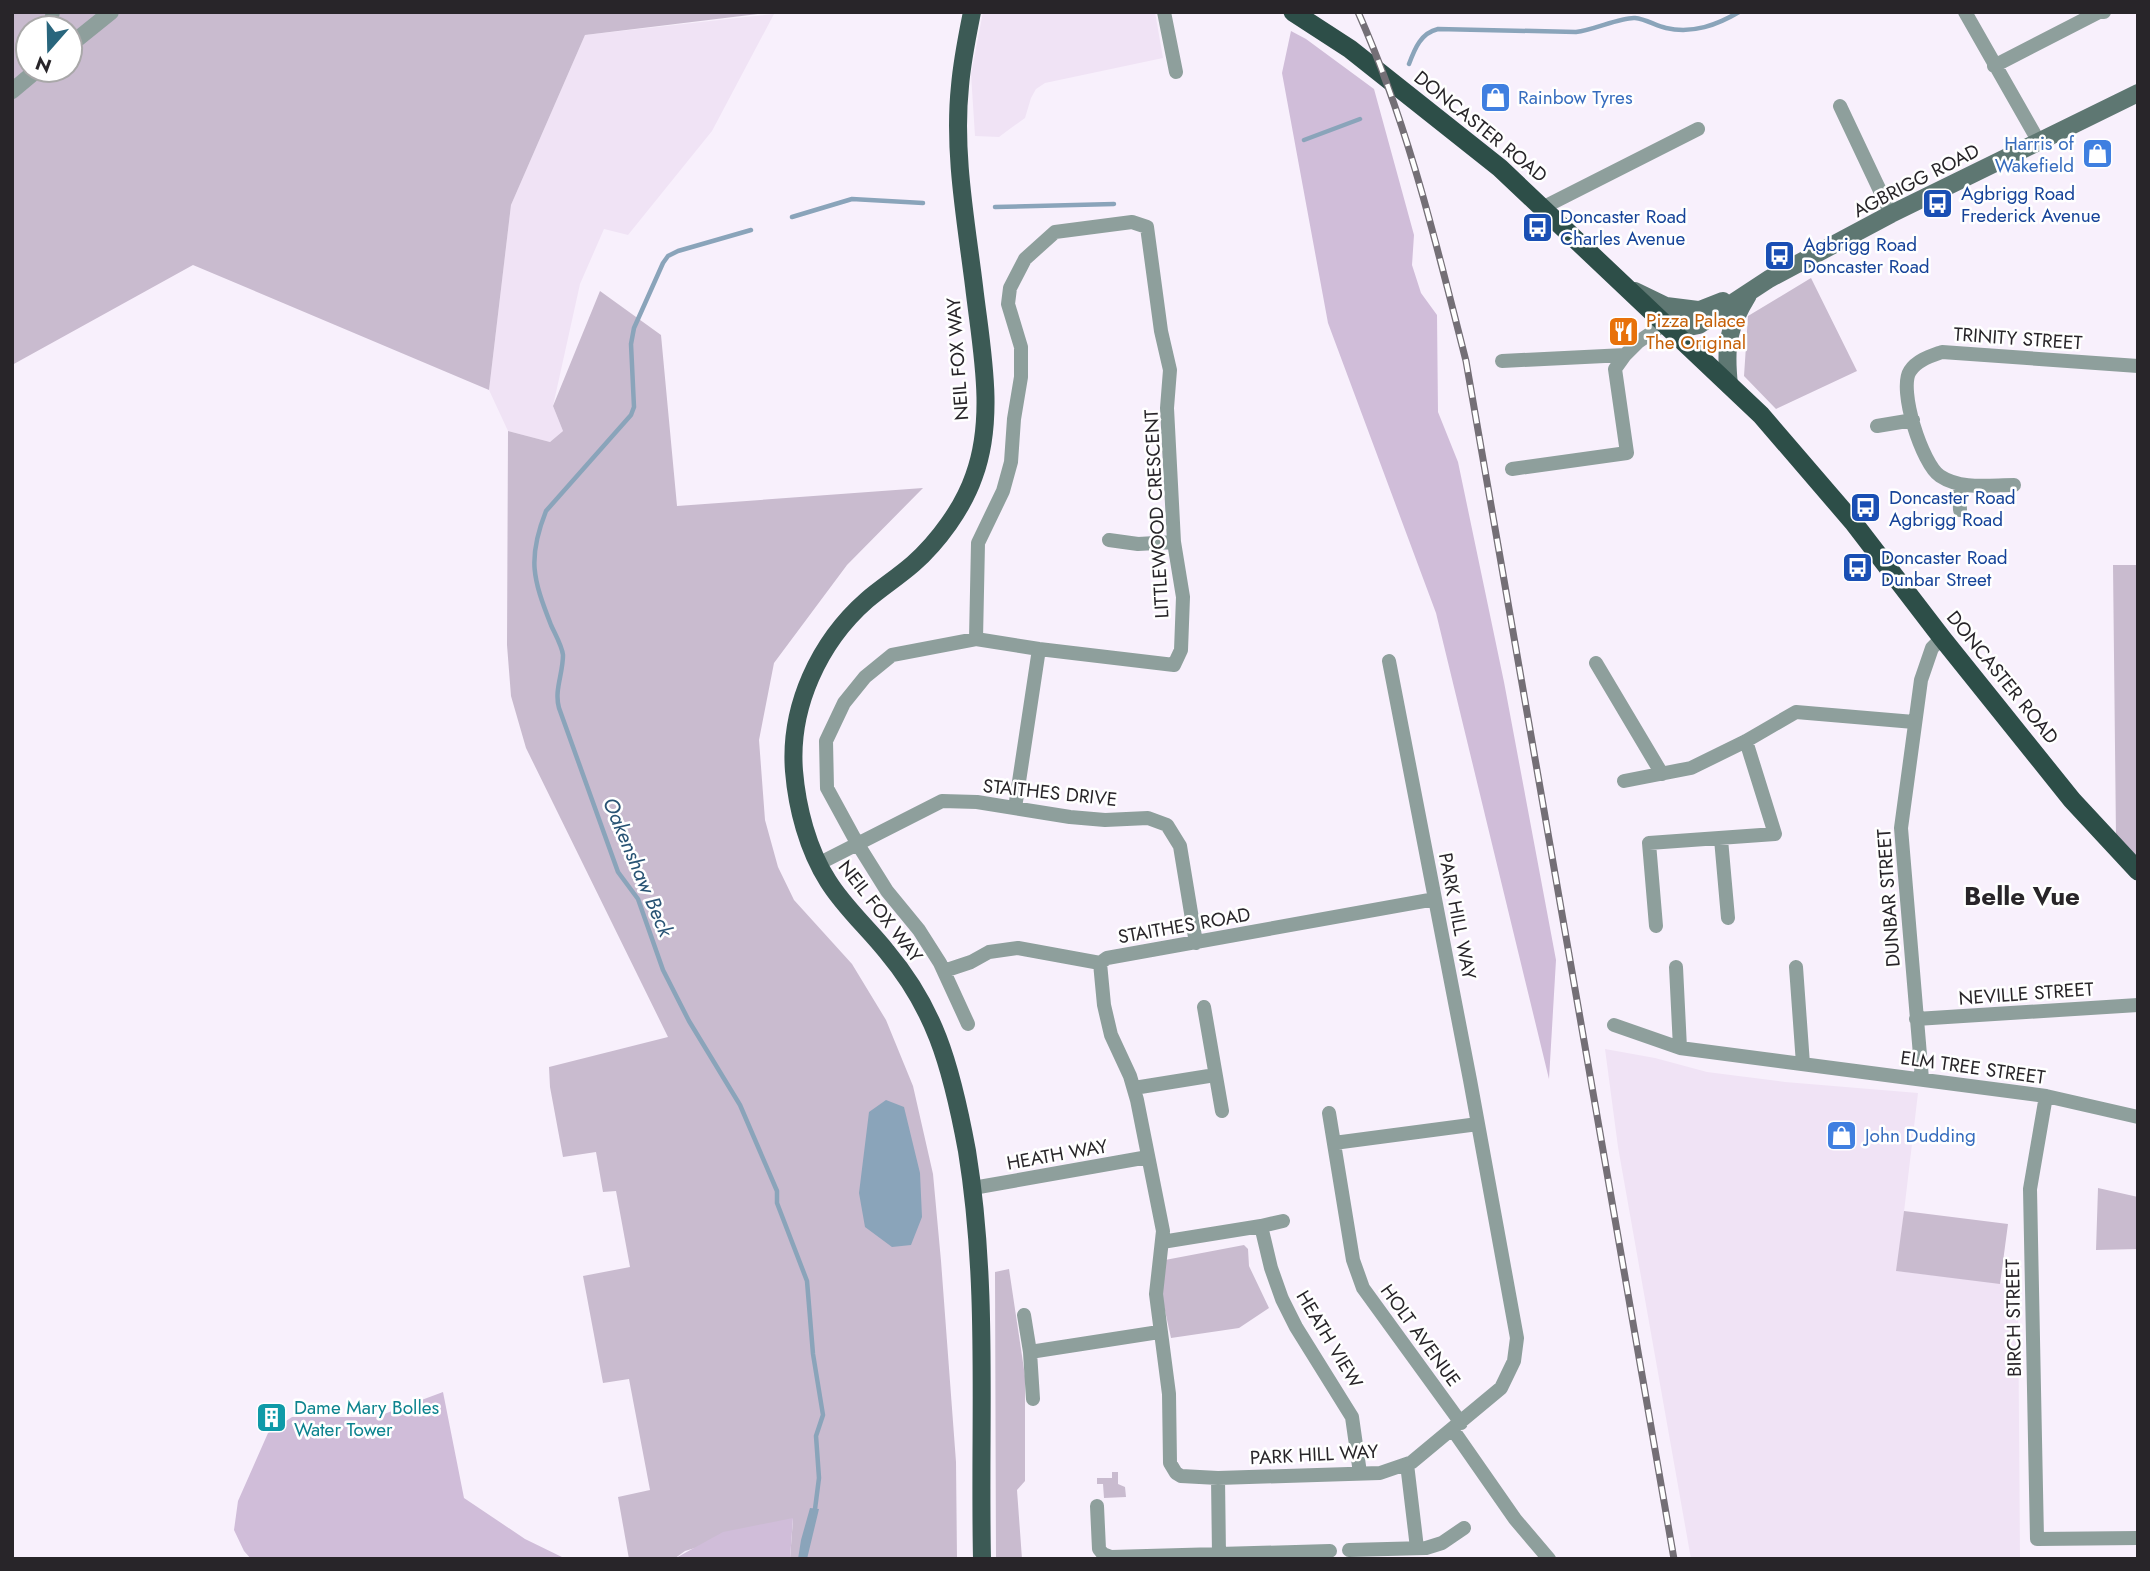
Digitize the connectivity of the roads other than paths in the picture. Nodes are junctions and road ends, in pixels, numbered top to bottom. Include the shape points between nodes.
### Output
1 (111, 12) edge
2 (972, 12) edge
3 (1164, 12) edge
4 (1293, 12) edge
5 (1965, 12) edge
6 (2099, 12) edge
7 (2105, 12) edge
8 (1308, 18) edge
9 (84, 34) edge
10 (1994, 66) junction
11 (1176, 72) dead end
12 (2138, 93) edge
13 (1840, 106) dead end
14 (1698, 129) dead end
15 (2039, 142) junction
16 (1544, 207) junction
17 (1891, 214) junction
18 (1629, 288) junction
19 (1752, 289) junction
20 (1702, 310) junction
21 (1666, 323) junction
22 (1625, 355) junction
23 (1502, 360) dead end
24 (2138, 366) edge
25 (1729, 385) junction
26 (1913, 420) junction
27 (1877, 426) dead end
28 (1512, 469) dead end
29 (1958, 485) junction
30 (2014, 485) dead end
31 (1960, 510) dead end
32 (1109, 540) dead end
33 (1174, 542) junction
34 (1942, 638) junction
35 (976, 639) junction
36 (1039, 649) junction
37 (1389, 661) dead end
38 (1596, 663) dead end
39 (1914, 722) junction
40 (1746, 741) junction
41 (1662, 774) junction
42 (1624, 781) dead end
43 (1015, 808) junction
44 (1721, 839) junction
45 (857, 843) junction
46 (818, 864) junction
47 (2138, 871) edge
48 (1435, 898) junction
49 (1728, 918) dead end
50 (1656, 926) dead end
51 (1196, 943) junction
52 (1100, 963) junction
53 (1676, 967) dead end
54 (1796, 967) dead end
55 (944, 971) junction
56 (2138, 1004) edge
57 (1204, 1007) dead end
58 (1916, 1019) junction
59 (968, 1024) dead end
60 (1614, 1025) dead end
61 (1679, 1048) junction
62 (1802, 1064) junction
63 (1215, 1075) junction
64 (1922, 1079) junction
65 (1134, 1088) junction
66 (2046, 1097) junction
67 (1222, 1111) dead end
68 (1329, 1113) dead end
69 (2138, 1117) edge
70 (1478, 1124) junction
71 (1334, 1143) junction
72 (1148, 1157) junction
73 (973, 1188) junction
74 (1283, 1221) dead end
75 (1261, 1226) junction
76 (1161, 1241) junction
77 (1024, 1315) dead end
78 (1160, 1332) junction
79 (1030, 1352) junction
80 (1033, 1399) dead end
81 (1457, 1427) junction
82 (1407, 1464) junction
83 (1360, 1473) junction
84 (1218, 1478) junction
85 (1097, 1506) dead end
86 (1464, 1528) dead end
87 (2138, 1538) edge
88 (1417, 1548) junction
89 (1349, 1550) dead end
90 (1330, 1551) dead end
91 (1219, 1555) junction
92 (982, 1559) edge
93 (1549, 1559) edge

1 - 9 street
2 - 46 main road, NEIL FOX WAY via 959,89 958,128 982,360 983,438 975,475 934,543 845,622 821,655 803,695 794,742 794,775
3 - 11 street
4 - 8 highway, DONCASTER ROAD
5 - 10 street
6 - 7 street
6 - 10 street
8 - 16 highway, DONCASTER ROAD
10 - 15 street
12 - 15 main road, AGBRIGG ROAD
13 - 17 street
14 - 16 street
15 - 17 main road, AGBRIGG ROAD
16 - 18 highway, DONCASTER ROAD
17 - 19 main road, AGBRIGG ROAD
18 - 20 main road via 1666,306
18 - 21 highway, DONCASTER ROAD
19 - 20 main road, AGBRIGG ROAD
19 - 21 main road, AGBRIGG ROAD via 1699,325 1684,328
19 - 25 main road via 1728,336
20 - 21 main road, AGBRIGG ROAD
21 - 22 street
21 - 25 highway, DONCASTER ROAD
22 - 23 street
22 - 28 street via 1615,369 1627,453
24 - 26 street, TRINITY STREET via 1942,352 1926,357 1910,371 1906,381
25 - 34 highway, DONCASTER ROAD via 1761,415 1853,522
26 - 27 street
26 - 29 street, TRINITY STREET via 1930,465
29 - 30 street
29 - 31 street
32 - 33 street
33 - 35 street, LITTLEWOOD CRESCENT via 1167,408 1170,370 1147,226 1132,222 1055,232 1025,259 1010,288 1008,304 1021,347 1021,377 1011,462 978,543
33 - 36 street, LITTLEWOOD CRESCENT via 1183,597 1181,650 1174,664
34 - 39 street, DUNBAR STREET via 1924,666
34 - 47 highway, DONCASTER ROAD via 2072,800
35 - 36 street, LITTLEWOOD CRESCENT
35 - 45 street, LITTLEWOOD CRESCENT via 892,655 864,677 844,703 826,741 825,780
36 - 43 street
37 - 48 street, PARK HILL WAY
38 - 41 street
39 - 40 street via 1796,712
39 - 58 street, DUNBAR STREET via 1901,828
40 - 41 street via 1691,768
40 - 44 street via 1775,834
41 - 42 street
43 - 45 street, STAITHES DRIVE via 942,802
43 - 51 street, STAITHES DRIVE via 1105,820 1147,818 1167,825 1180,846
44 - 49 street
44 - 50 street via 1649,843
45 - 46 street, STAITHES DRIVE
45 - 55 street, LITTLEWOOD CRESCENT
46 - 73 main road, NEIL FOX WAY via 830,885 890,954 938,1036 962,1124
48 - 51 street, STAITHES ROAD
48 - 70 street, PARK HILL WAY
51 - 52 street, STAITHES ROAD
52 - 55 street, STAITHES ROAD via 1018,948 989,952
52 - 65 street, PARK HILL WAY via 1111,1035
53 - 61 street
54 - 62 street
55 - 59 street, LITTLEWOOD CRESCENT
56 - 58 street, NEVILLE STREET
57 - 63 street
58 - 64 street, DUNBAR STREET
60 - 61 street, ELM TREE STREET
61 - 62 street, ELM TREE STREET
62 - 64 street, ELM TREE STREET
63 - 65 street
63 - 67 street
64 - 66 street, ELM TREE STREET
65 - 72 street, PARK HILL WAY
66 - 69 street, ELM TREE STREET
66 - 87 street, BIRCH STREET via 2029,1189 2037,1539
68 - 71 street, HOLT AVENUE
70 - 71 street
70 - 81 street, PARK HILL WAY via 1517,1338 1514,1362 1501,1388
71 - 81 street, HOLT AVENUE via 1353,1260 1363,1288
72 - 73 street, HEATH WAY
72 - 76 street, PARK HILL WAY via 1163,1231
73 - 92 main road, NEIL FOX WAY via 980,1283
74 - 75 street
75 - 76 street
75 - 83 street, HEATH VIEW via 1282,1299 1352,1417
76 - 78 street, PARK HILL WAY via 1156,1294
77 - 79 street
78 - 79 street
78 - 84 street, PARK HILL WAY via 1169,1394 1170,1463 1181,1476
79 - 80 street
81 - 82 street, PARK HILL WAY
81 - 93 street, HOLT AVENUE via 1514,1520
82 - 83 street, PARK HILL WAY
82 - 88 street
83 - 84 street, PARK HILL WAY
84 - 91 street
85 - 91 street via 1099,1549 1111,1557
86 - 88 street via 1442,1543
88 - 89 street
90 - 91 street

